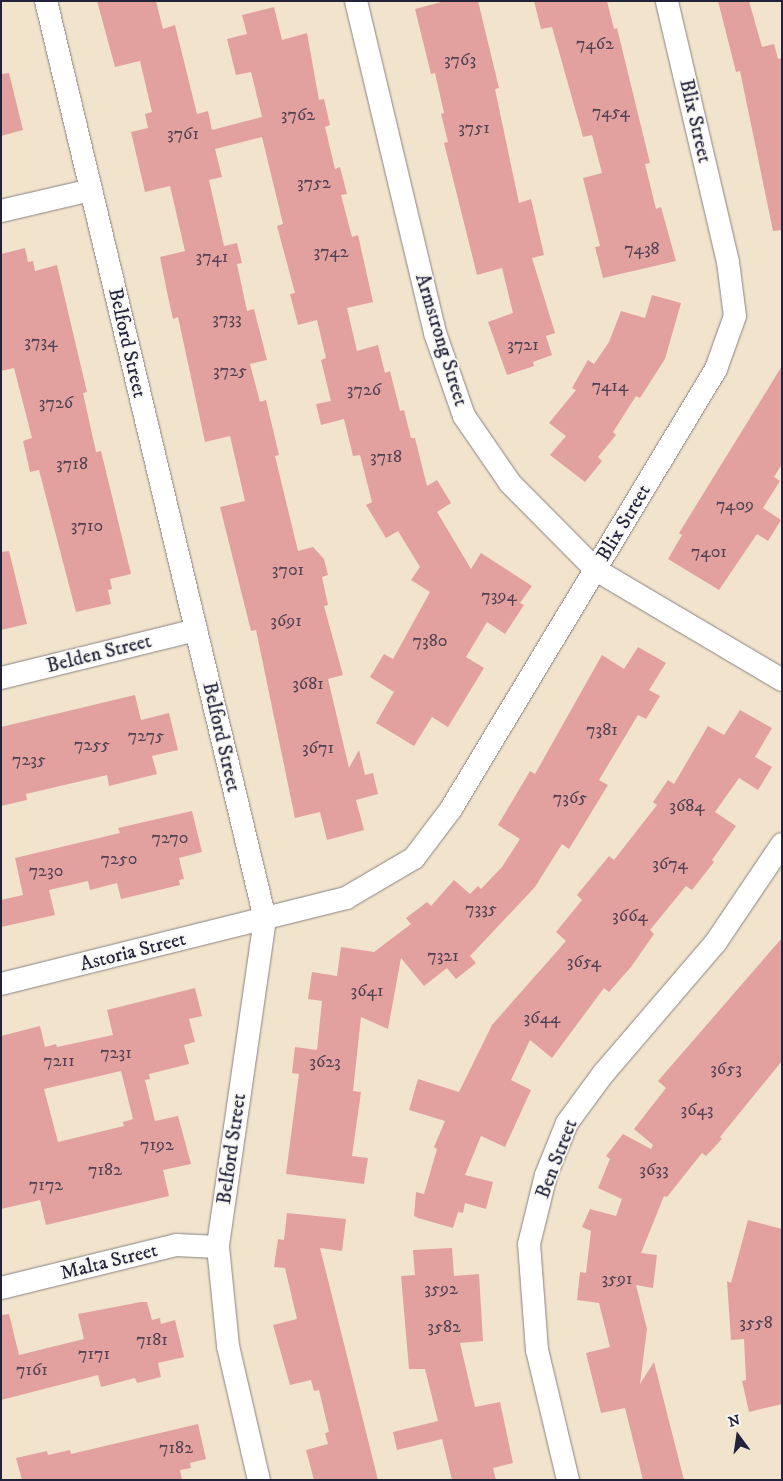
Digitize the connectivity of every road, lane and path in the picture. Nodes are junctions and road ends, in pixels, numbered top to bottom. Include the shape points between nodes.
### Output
1 (46, 1) edge
2 (356, 1) edge
3 (667, 1) edge
4 (91, 190) junction
5 (1, 211) edge
6 (596, 570) junction
7 (196, 630) junction
8 (1, 678) edge
9 (782, 680) edge
10 (782, 844) edge
11 (265, 919) junction
12 (1, 984) edge
13 (218, 1248) junction
14 (1, 1288) edge
15 (259, 1480) edge
16 (568, 1480) edge

1 - 4 street, Belford Street
2 - 6 street, Armstrong Street via 435,334 464,416 510,483
3 - 6 street, Blix Street via 728,262 735,316 716,369
4 - 5 street
4 - 7 street, Belford Street
6 - 9 street, Armstrong Street
6 - 11 street, Blix Street via 451,809 414,858 346,898
7 - 8 street, Belden Street
7 - 11 street, Belford Street
10 - 16 street, Ben Street via 716,942 603,1074 567,1123 546,1175 529,1244 537,1350
11 - 12 street, Astoria Street
11 - 13 street, Belford Street
13 - 14 street, Malta Street via 176,1245
13 - 15 street, Belford Street via 228,1346

